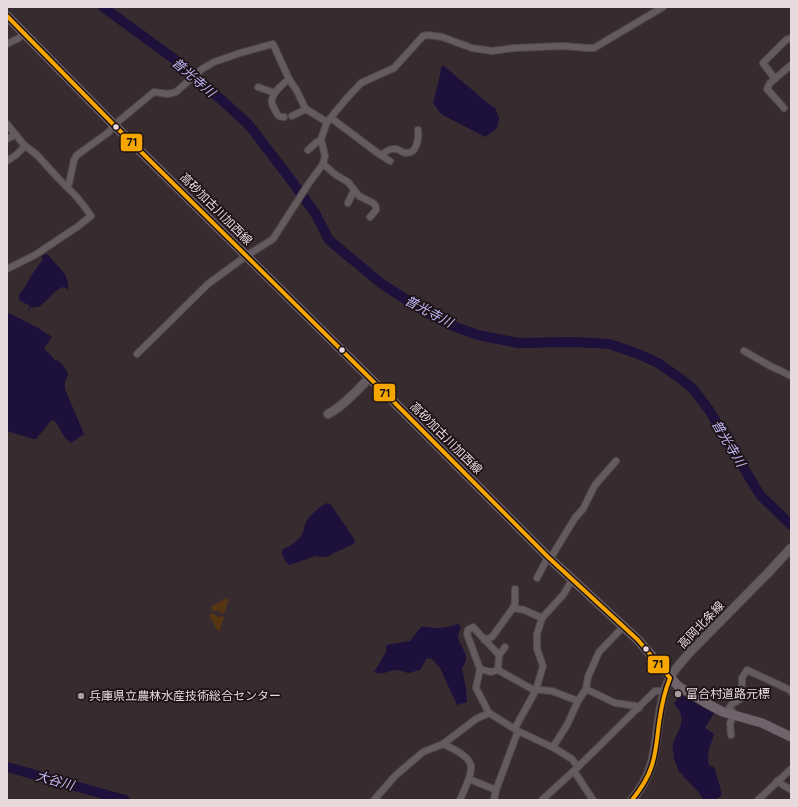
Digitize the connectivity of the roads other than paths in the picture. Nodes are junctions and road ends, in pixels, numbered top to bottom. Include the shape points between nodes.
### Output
1 (663, 7) edge
2 (7, 16) edge
3 (24, 34) junction
4 (791, 38) edge
5 (7, 44) edge
6 (791, 65) edge
7 (289, 79) junction
8 (775, 79) junction
9 (258, 87) dead end
10 (275, 93) junction
11 (784, 108) dead end
12 (306, 109) junction
13 (292, 116) dead end
14 (284, 117) dead end
15 (329, 120) junction
16 (7, 124) edge
17 (114, 125) junction
18 (418, 130) dead end
19 (15, 135) junction
20 (7, 139) edge
21 (321, 141) junction
22 (25, 146) junction
23 (308, 150) dead end
24 (381, 155) junction
25 (7, 161) edge
26 (390, 161) dead end
27 (323, 164) junction
28 (66, 186) junction
29 (354, 190) junction
30 (348, 203) dead end
31 (370, 217) dead end
32 (246, 256) junction
33 (7, 269) edge
34 (744, 351) dead end
35 (138, 354) dead end
36 (791, 376) edge
37 (369, 378) junction
38 (328, 414) dead end
39 (616, 461) dead end
40 (791, 548) edge
41 (549, 558) junction
42 (537, 578) dead end
43 (572, 580) junction
44 (515, 589) dead end
45 (513, 608) junction
46 (542, 618) junction
47 (624, 626) junction
48 (484, 640) junction
49 (504, 647) dead end
50 (499, 655) junction
51 (480, 669) junction
52 (498, 670) junction
53 (670, 678) junction
54 (586, 689) junction
55 (536, 690) junction
56 (665, 691) junction
57 (791, 692) edge
58 (578, 700) junction
59 (639, 708) junction
60 (489, 713) junction
61 (734, 715) junction
62 (516, 730) junction
63 (731, 735) dead end
64 (791, 737) edge
65 (443, 744) junction
66 (553, 747) junction
67 (791, 768) edge
68 (576, 769) junction
69 (469, 779) junction
70 (777, 781) junction
71 (496, 790) junction
72 (791, 790) edge
73 (374, 800) edge
74 (460, 800) edge
75 (494, 800) edge
76 (542, 800) edge
77 (593, 800) edge
78 (632, 800) edge
79 (758, 800) edge

1 - 15 street via 594,48 555,46 492,51 472,48 442,37 423,36 394,68 360,83
2 - 3 main road, 高砂加古川加西線
3 - 5 street
3 - 17 main road, 高砂加古川加西線
4 - 8 street via 762,63
6 - 8 street
7 - 10 street
7 - 12 street
7 - 17 street via 273,44 214,62 176,92 154,92
8 - 11 street via 770,82 767,89
9 - 10 street
10 - 14 street via 272,104 278,116
12 - 13 street
12 - 15 street
15 - 21 street via 322,132
15 - 24 street
16 - 19 street
17 - 28 street via 109,132 77,155 69,184
17 - 32 main road, 高砂加古川加西線
18 - 24 street via 419,136 413,151 404,153 394,148
19 - 20 street
19 - 22 street
21 - 23 street
21 - 27 street via 325,156
22 - 25 street
22 - 28 street
24 - 26 street
27 - 29 street via 348,182
27 - 32 street via 273,239
28 - 33 street via 91,216 35,255
29 - 30 street
29 - 31 street via 375,205 376,210
32 - 35 street via 208,284
32 - 37 main road, 高砂加古川加西線
34 - 36 street
37 - 38 main road
37 - 41 main road, 高砂加古川加西線
39 - 41 street via 595,485 583,509
40 - 53 main road, 高岡北条線 via 691,651
41 - 42 street
41 - 43 main road, 高砂加古川加西線
43 - 46 street via 563,596
43 - 47 main road, 高砂加古川加西線
44 - 45 street
45 - 46 street
45 - 48 street via 492,636
46 - 55 street via 537,634 537,648 543,666
47 - 53 main road, 高砂加古川加西線
47 - 54 street via 600,652 588,677
48 - 50 street
48 - 51 street via 473,628 468,630 467,634
49 - 50 street
50 - 52 street
51 - 52 street via 491,672
51 - 60 street via 476,688
52 - 55 street
53 - 56 main road, 高岡北条線
53 - 61 main road, 高砂加古川加西線 via 701,700
54 - 58 street
54 - 59 street via 616,703
55 - 58 street via 552,691
55 - 62 street
56 - 59 street via 655,691
56 - 78 main road, 高岡北条線 via 652,767 645,783
57 - 61 street via 747,670 742,678 742,695 729,708
58 - 66 street via 567,725
59 - 68 street
60 - 62 street
60 - 65 street via 476,719
61 - 63 street via 730,723
61 - 64 main road, 高砂加古川加西線 via 762,723
62 - 66 street
62 - 71 street
65 - 69 street via 454,748 468,760 472,767
65 - 73 street via 423,752 396,775
66 - 68 street via 572,759
67 - 70 street
68 - 76 street
68 - 77 street
69 - 71 street
69 - 74 street
70 - 72 street
70 - 79 street
71 - 75 street

